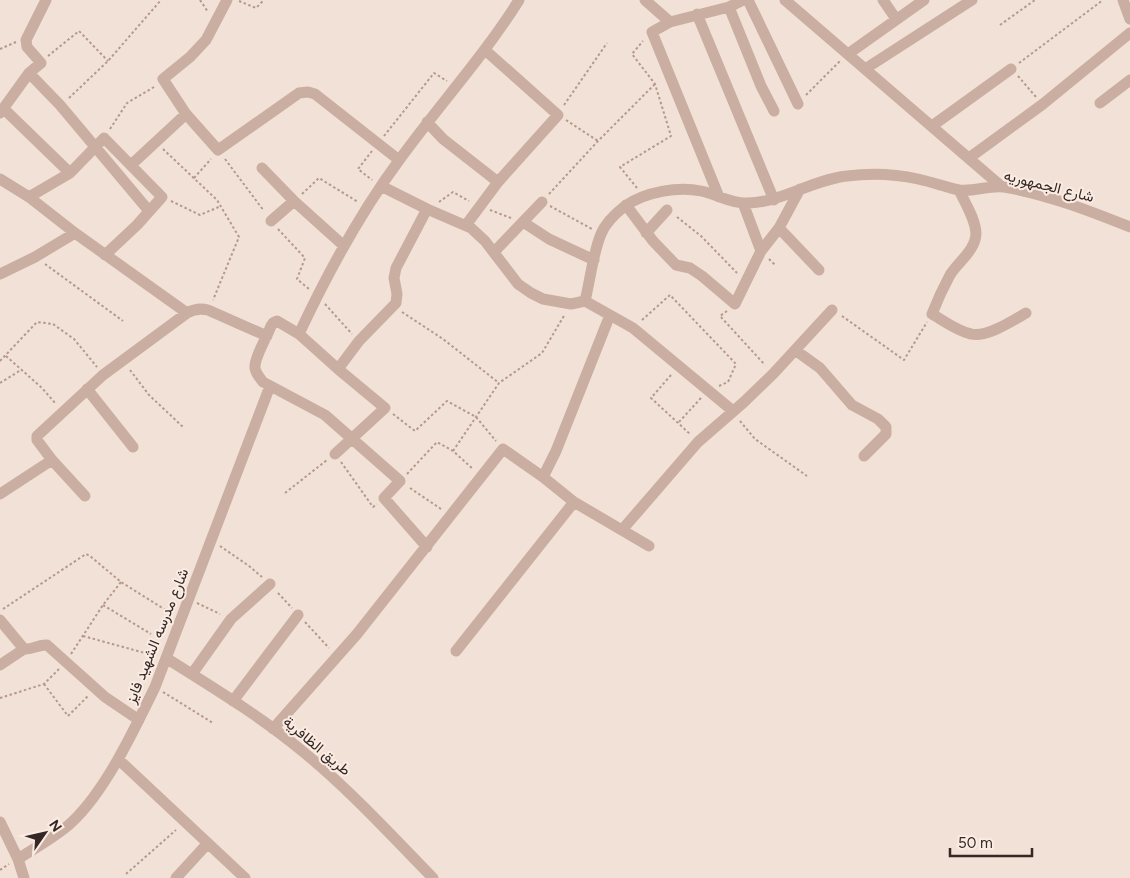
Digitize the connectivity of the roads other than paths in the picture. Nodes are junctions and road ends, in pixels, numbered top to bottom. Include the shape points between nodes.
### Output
1 (46, 0) edge
2 (226, 0) edge
3 (520, 0) edge
4 (644, 0) edge
5 (743, 0) edge
6 (748, 0) edge
7 (785, 0) edge
8 (883, 0) edge
9 (924, 0) edge
10 (972, 0) edge
11 (1123, 0) edge
12 (729, 7) junction
13 (697, 14) junction
14 (896, 19) junction
15 (1130, 19) edge
16 (670, 22) junction
17 (1130, 34) edge
18 (484, 50) junction
19 (848, 54) junction
20 (865, 69) junction
21 (1011, 69) road end
22 (29, 73) junction
23 (1130, 80) edge
24 (1100, 103) dead end
25 (798, 104) road end
26 (2, 111) edge
27 (774, 111) dead end
28 (186, 114) junction
29 (427, 122) junction
30 (932, 126) junction
31 (95, 148) junction
32 (970, 158) junction
33 (399, 160) junction
34 (131, 164) junction
35 (262, 168) dead end
36 (70, 173) junction
37 (0, 179) edge
38 (498, 182) junction
39 (381, 186) junction
40 (1002, 186) junction
41 (800, 189) junction
42 (959, 190) junction
43 (29, 197) junction
44 (719, 197) junction
45 (774, 200) junction
46 (294, 201) junction
47 (542, 202) road end
48 (743, 203) junction
49 (626, 205) junction
50 (427, 209) junction
51 (667, 210) road end
52 (149, 211) junction
53 (271, 221) road end
54 (523, 222) junction
55 (466, 225) junction
56 (1130, 227) edge
57 (779, 228) junction
58 (646, 232) junction
59 (75, 233) junction
60 (344, 246) junction
61 (761, 251) junction
62 (494, 252) junction
63 (105, 255) junction
64 (594, 260) junction
65 (819, 270) dead end
66 (0, 274) edge
67 (586, 301) junction
68 (832, 310) road end
69 (186, 312) junction
70 (1026, 314) dead end
71 (610, 315) junction
72 (299, 334) junction
73 (267, 336) junction
74 (795, 350) junction
75 (338, 369) junction
76 (270, 386) junction
77 (87, 389) junction
78 (732, 411) junction
79 (352, 439) junction
80 (133, 447) dead end
81 (335, 454) road end
82 (864, 456) dead end
83 (52, 460) junction
84 (542, 477) junction
85 (0, 494) edge
86 (85, 496) dead end
87 (574, 502) junction
88 (622, 530) junction
89 (649, 546) dead end
90 (427, 547) junction
91 (270, 584) road end
92 (298, 615) road end
93 (0, 620) edge
94 (24, 649) junction
95 (456, 651) dead end
96 (166, 658) junction
97 (0, 665) edge
98 (192, 674) junction
99 (233, 701) junction
100 (139, 720) junction
101 (273, 728) junction
102 (118, 758) junction
103 (0, 822) edge
104 (208, 843) junction
105 (18, 859) junction
106 (24, 878) edge
107 (176, 878) edge
108 (246, 878) edge
109 (433, 878) edge

1 - 22 street via 25,43 41,63
2 - 28 street via 206,40 163,79
3 - 18 street
4 - 16 street
5 - 12 street
6 - 25 street
7 - 19 street
8 - 14 street
9 - 14 street
10 - 20 street
11 - 15 street
12 - 13 street
12 - 27 street
13 - 16 street
13 - 45 street
14 - 19 street
16 - 44 street via 652,32
17 - 32 street
18 - 29 street
18 - 38 street via 558,114
19 - 20 street
20 - 30 street
21 - 30 street
22 - 26 street
22 - 31 street
23 - 24 street
26 - 36 street
28 - 33 street via 218,150 299,93 315,94
28 - 34 street
29 - 33 street
29 - 38 street via 442,139
30 - 32 street
31 - 34 street via 104,138
31 - 36 street
31 - 52 street
32 - 40 street
33 - 39 street
34 - 52 street via 162,197
35 - 46 street
36 - 43 street
37 - 43 street
38 - 55 street
39 - 50 street
39 - 60 street
40 - 42 street, شارع الجمهوريه
40 - 56 street, شارع الجمهوريه via 1068,204
41 - 42 street, شارع الجمهوريه via 845,176 869,174 916,179
41 - 45 street, شارع الجمهوريه
41 - 57 street
42 - 70 street via 974,223 975,240 949,276 932,314 976,335 990,332
43 - 59 street
44 - 48 street, شارع الجمهوريه
44 - 49 street, شارع الجمهوريه via 682,189 663,191
45 - 48 street, شارع الجمهوريه
46 - 53 street
46 - 60 street
47 - 54 street
48 - 61 street
49 - 58 street
49 - 64 street, شارع الجمهوريه via 601,234
50 - 55 street
50 - 75 street via 396,268 397,298 394,307 359,341
51 - 58 street
52 - 63 street
54 - 62 street
54 - 64 street via 549,239
55 - 62 street
57 - 61 street
57 - 65 street
58 - 61 street via 678,266 690,268 702,276 735,304
59 - 63 street
59 - 66 street
60 - 72 street
62 - 67 street via 524,289 543,299 571,304
63 - 69 street
64 - 67 street, شارع الجمهوريه
67 - 71 street
68 - 74 street
69 - 73 street via 201,308 208,310
69 - 77 street
71 - 78 street via 633,328
71 - 84 street via 556,451
72 - 73 street via 277,321
72 - 75 street
73 - 76 street via 255,369 263,382
74 - 78 street
74 - 82 street via 820,368 852,405 886,427 886,434
75 - 79 street via 385,408
76 - 79 street via 325,415
76 - 96 street, شارع مدرسه الشهيد فايز
77 - 80 street
77 - 83 street via 37,436
78 - 88 street via 698,442
79 - 81 street
79 - 90 street via 400,481 384,498
83 - 85 street
83 - 86 street
84 - 87 street
84 - 90 street via 503,449
87 - 88 street
87 - 95 street
88 - 89 street
90 - 101 street via 337,658
91 - 98 street via 231,619
92 - 99 street
93 - 94 street
94 - 97 street
94 - 100 street via 47,645 116,706
96 - 98 street, طريق الظافرية
96 - 100 street, شارع مدرسه الشهيد فايز
98 - 99 street, طريق الظافرية
99 - 101 street, طريق الظافرية
100 - 102 street, شارع مدرسه الشهيد فايز
101 - 109 street, طريق الظافرية via 339,784
102 - 104 street
102 - 105 street, شارع مدرسه الشهيد فايز via 85,808 56,835
103 - 105 street
104 - 107 street
104 - 108 street
105 - 106 street

